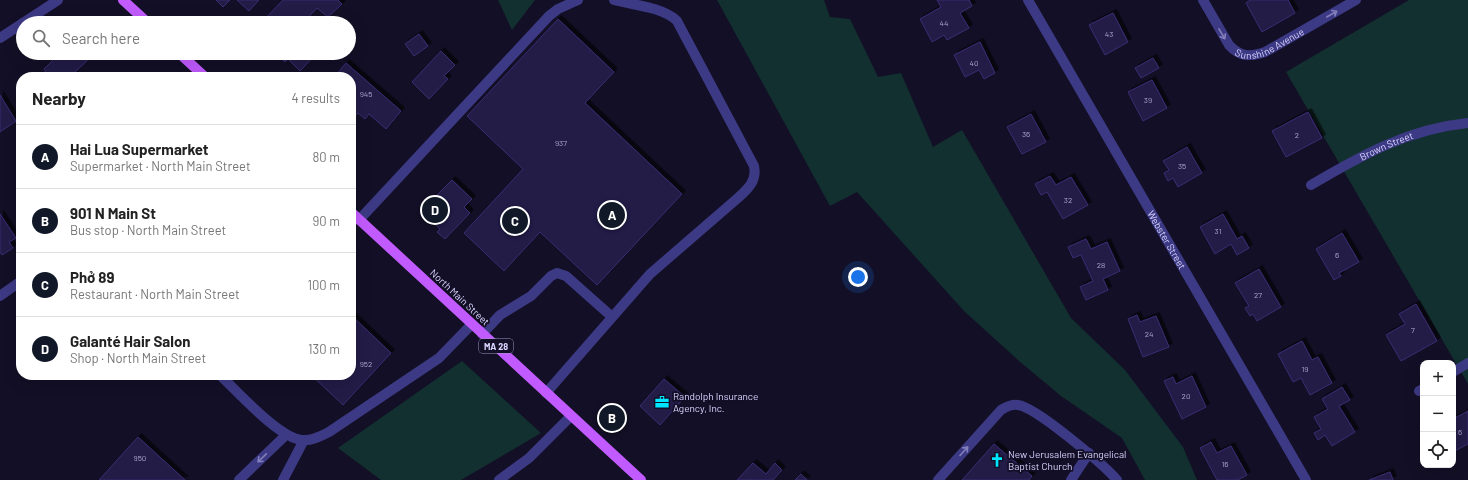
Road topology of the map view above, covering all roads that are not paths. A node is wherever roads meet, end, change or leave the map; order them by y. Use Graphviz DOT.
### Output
graph roads {
  1 [pos="58,0"];
  2 [pos="123,0"];
  3 [pos="578,0"];
  4 [pos="614,0"];
  5 [pos="1028,0"];
  6 [pos="1203,0"];
  7 [pos="1356,0"];
  8 [pos="34,16"];
  9 [pos="140,16"];
  10 [pos="16,28"];
  11 [pos="0,38"];
  12 [pos="187,60"];
  13 [pos="200,72"];
  14 [pos="1468,123"];
  15 [pos="1311,186"];
  16 [pos="356,217"];
  17 [pos="359,220"];
  18 [pos="16,285"];
  19 [pos="0,296"];
  20 [pos="611,316"];
  21 [pos="472,324"];
  22 [pos="482,334"];
  23 [pos="1468,364"];
  24 [pos="1456,370"];
  25 [pos="226,380"];
  26 [pos="546,393"];
  27 [pos="571,416"];
  28 [pos="286,435"];
  29 [pos="304,440"];
  30 [pos="1089,453"];
  31 [pos="239,480"];
  32 [pos="283,480"];
  33 [pos="499,480"];
  34 [pos="641,480"];
  35 [pos="938,480"];
  36 [pos="1071,480"];
  37 [pos="1117,480"];
  38 [pos="1306,480"];
  1 -- 8 [label="street"];
  2 -- 9 [label="main road"];
  3 -- 17 [label="street"];
  4 -- 20 [label="street"];
  5 -- 38 [label="street, Webster Street"];
  6 -- 7 [label="street, Sunshine Avenue, one-way"];
  10 -- 11 [label="street"];
  12 -- 13 [label="main road"];
  14 -- 15 [label="street, Brown Street"];
  16 -- 17 [label="main road, North Main Street / MA 28"];
  17 -- 21 [label="main road, North Main Street / MA 28"];
  18 -- 19 [label="street"];
  20 -- 22 [label="street"];
  20 -- 26 [label="street"];
  21 -- 22 [label="main road, North Main Street / MA 28"];
  21 -- 29 [label="street"];
  22 -- 26 [label="main road, North Main Street / MA 28"];
  23 -- 24 [label="street"];
  25 -- 28 [label="street"];
  26 -- 27 [label="main road, North Main Street / MA 28"];
  27 -- 33 [label="street"];
  27 -- 34 [label="main road, North Main Street / MA 28"];
  28 -- 29 [label="street"];
  28 -- 31 [label="street, one-way"];
  29 -- 32 [label="street"];
  35 -- 30 [label="street, one-way"];
  30 -- 36 [label="street"];
  30 -- 37 [label="street"];
}
